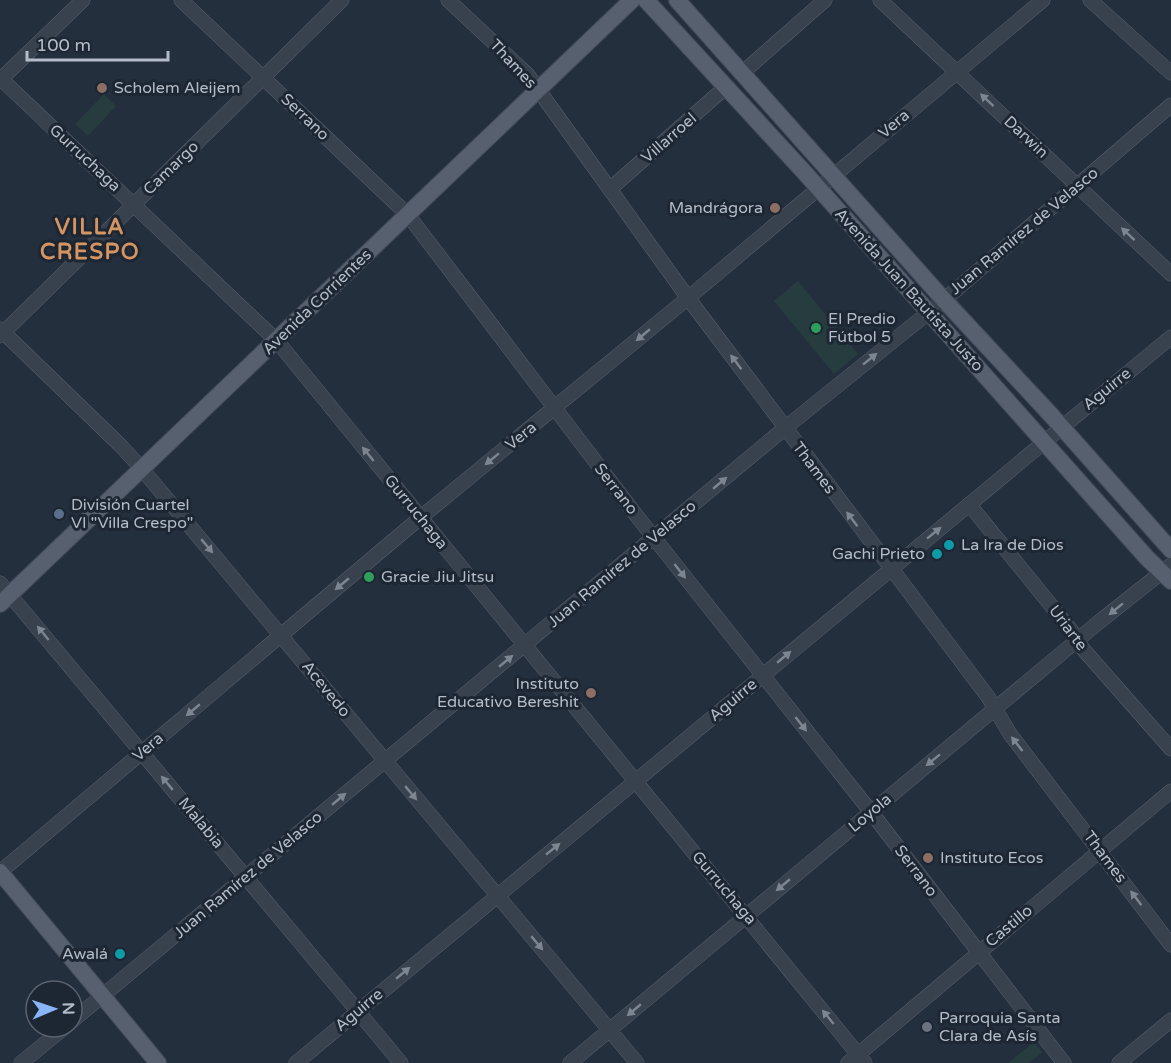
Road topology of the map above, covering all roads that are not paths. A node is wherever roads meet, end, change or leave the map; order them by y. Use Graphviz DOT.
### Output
graph roads {
  1 [pos="83,0"];
  2 [pos="181,0"];
  3 [pos="342,0"];
  4 [pos="448,0"];
  5 [pos="632,0"];
  6 [pos="646,0"];
  7 [pos="677,0"];
  8 [pos="825,0"];
  9 [pos="880,0"];
  10 [pos="1043,0"];
  11 [pos="1090,0"];
  12 [pos="957,72"];
  13 [pos="1171,73"];
  14 [pos="741,74"];
  15 [pos="263,78"];
  16 [pos="0,79"];
  17 [pos="727,86"];
  18 [pos="538,90"];
  19 [pos="1171,105"];
  20 [pos="834,174"];
  21 [pos="1078,186"];
  22 [pos="818,188"];
  23 [pos="610,189"];
  24 [pos="134,204"];
  25 [pos="408,215"];
  26 [pos="1171,274"];
  27 [pos="688,298"];
  28 [pos="944,300"];
  29 [pos="928,312"];
  30 [pos="1,332"];
  31 [pos="1171,337"];
  32 [pos="277,341"];
  33 [pos="555,408"];
  34 [pos="1061,427"];
  35 [pos="785,428"];
  36 [pos="1044,441"];
  37 [pos="142,469"];
  38 [pos="969,504"];
  39 [pos="420,518"];
  40 [pos="655,538"];
  41 [pos="1171,550"];
  42 [pos="890,569"];
  43 [pos="1168,573"];
  44 [pos="4,593"];
  45 [pos="281,635"];
  46 [pos="1078,639"];
  47 [pos="525,645"];
  48 [pos="762,675"];
  49 [pos="995,710"];
  50 [pos="1169,742"];
  51 [pos="142,753"];
  52 [pos="385,761"];
  53 [pos="636,783"];
  54 [pos="1171,791"];
  55 [pos="871,812"];
  56 [pos="1099,850"];
  57 [pos="0,872"];
  58 [pos="245,876"];
  59 [pos="496,895"];
  60 [pos="747,916"];
  61 [pos="1171,945"];
  62 [pos="978,953"];
  63 [pos="103,996"];
  64 [pos="84,1011"];
  65 [pos="358,1011"];
  66 [pos="1171,1020"];
  67 [pos="610,1030"];
  68 [pos="50,1039"];
  69 [pos="857,1060"];
  70 [pos="21,1063"];
  71 [pos="158,1063"];
  72 [pos="296,1063"];
  73 [pos="401,1063"];
  74 [pos="570,1063"];
  75 [pos="637,1063"];
  76 [pos="1064,1063"];
  77 [pos="1119,1063"];
  1 -- 16 [label="street"];
  2 -- 15 [label="street, Serrano"];
  3 -- 15 [label="street, Camargo"];
  4 -- 18 [label="street, Thames"];
  5 -- 18 [label="main road, Avenida Corrientes"];
  6 -- 17 [label="main road, Avenida Juan Bautista Justo"];
  7 -- 14 [label="main road, Avenida Juan Bautista Justo"];
  8 -- 14 [label="street"];
  9 -- 12 [label="street, Darwin"];
  10 -- 12 [label="street, Vera"];
  11 -- 13 [label="street"];
  12 -- 20 [label="street, Vera"];
  21 -- 12 [label="street, Darwin, one-way"];
  14 -- 20 [label="main road, Avenida Juan Bautista Justo"];
  15 -- 24 [label="street, Camargo"];
  15 -- 25 [label="street, Serrano"];
  16 -- 24 [label="street, Gurruchaga"];
  17 -- 22 [label="main road, Avenida Juan Bautista Justo"];
  17 -- 23 [label="street, Villarroel"];
  18 -- 23 [label="street, Thames"];
  18 -- 25 [label="main road, Avenida Corrientes"];
  19 -- 21 [label="street, Juan Ramírez de Velasco"];
  20 -- 22 [label="street, Vera"];
  20 -- 28 [label="main road, Avenida Juan Bautista Justo"];
  26 -- 21 [label="street, Darwin, one-way"];
  21 -- 28 [label="street, Juan Ramírez de Velasco"];
  22 -- 27 [label="street, Vera"];
  22 -- 29 [label="main road, Avenida Juan Bautista Justo"];
  23 -- 27 [label="street, Thames"];
  24 -- 30 [label="street, Camargo"];
  24 -- 32 [label="street, Gurruchaga"];
  25 -- 32 [label="main road, Avenida Corrientes"];
  25 -- 33 [label="street, Serrano"];
  27 -- 33 [label="street, Vera, one-way"];
  35 -- 27 [label="street, Thames, one-way"];
  28 -- 29 [label="street, Juan Ramírez de Velasco"];
  28 -- 34 [label="main road, Avenida Juan Bautista Justo"];
  35 -- 29 [label="street, Juan Ramírez de Velasco, one-way"];
  29 -- 36 [label="main road, Avenida Juan Bautista Justo"];
  30 -- 37 [label="street, Acevedo"];
  31 -- 34 [label="street, Aguirre"];
  32 -- 37 [label="main road, Avenida Corrientes"];
  39 -- 32 [label="street, Gurruchaga, one-way"];
  33 -- 39 [label="street, Vera, one-way"];
  33 -- 40 [label="street, Serrano"];
  34 -- 36 [label="street, Aguirre"];
  34 -- 41 [label="main road, Avenida Juan Bautista Justo"];
  40 -- 35 [label="street, Juan Ramírez de Velasco, one-way"];
  42 -- 35 [label="street, Thames, one-way"];
  36 -- 38 [label="street, Aguirre"];
  36 -- 43 [label="main road, Avenida Juan Bautista Justo"];
  37 -- 44 [label="main road, Avenida Corrientes"];
  37 -- 45 [label="street, Acevedo, one-way"];
  42 -- 38 [label="street, Aguirre, one-way"];
  38 -- 46 [label="street, Uriarte"];
  39 -- 45 [label="street, Vera, one-way"];
  39 -- 47 [label="street, Gurruchaga"];
  40 -- 47 [label="street, Juan Ramírez de Velasco"];
  40 -- 48 [label="street, Serrano, one-way"];
  48 -- 42 [label="street, Aguirre, one-way"];
  42 -- 49 [label="street, Thames"];
  43 -- 46 [label="street, Loyola, one-way"];
  51 -- 44 [label="street, Malabia, one-way"];
  45 -- 51 [label="street, Vera, one-way"];
  45 -- 52 [label="street, Acevedo"];
  46 -- 49 [label="street, Loyola"];
  46 -- 50 [label="street, Uriarte"];
  52 -- 47 [label="street, Juan Ramírez de Velasco, one-way"];
  47 -- 53 [label="street, Gurruchaga"];
  48 -- 53 [label="street, Aguirre"];
  48 -- 55 [label="street, Serrano, one-way"];
  49 -- 55 [label="street, Loyola, one-way"];
  56 -- 49 [label="street, Thames, one-way"];
  51 -- 57 [label="street, Vera"];
  58 -- 51 [label="street, Malabia, one-way"];
  58 -- 52 [label="street, Juan Ramírez de Velasco, one-way"];
  52 -- 59 [label="street, Acevedo, one-way"];
  59 -- 53 [label="street, Aguirre, one-way"];
  53 -- 60 [label="street, Gurruchaga"];
  54 -- 56 [label="street, Castillo"];
  55 -- 60 [label="street, Loyola, one-way"];
  55 -- 62 [label="street, Serrano"];
  61 -- 56 [label="street, Thames, one-way"];
  56 -- 62 [label="street, Castillo"];
  57 -- 63 [label="main road"];
  58 -- 63 [label="street, Juan Ramírez de Velasco"];
  58 -- 65 [label="street, Malabia"];
  65 -- 59 [label="street, Aguirre, one-way"];
  59 -- 67 [label="street, Acevedo, one-way"];
  60 -- 67 [label="street, Loyola, one-way"];
  69 -- 60 [label="street, Gurruchaga, one-way"];
  62 -- 69 [label="street, Castillo"];
  62 -- 76 [label="street, Serrano"];
  63 -- 64 [label="street, Juan Ramírez de Velasco"];
  63 -- 71 [label="main road"];
  65 -- 72 [label="street, Aguirre"];
  65 -- 73 [label="street, Malabia"];
  66 -- 77 [label="street"];
  67 -- 74 [label="street, Loyola"];
  67 -- 75 [label="street, Acevedo"];
  68 -- 70 [label="street"];
}
